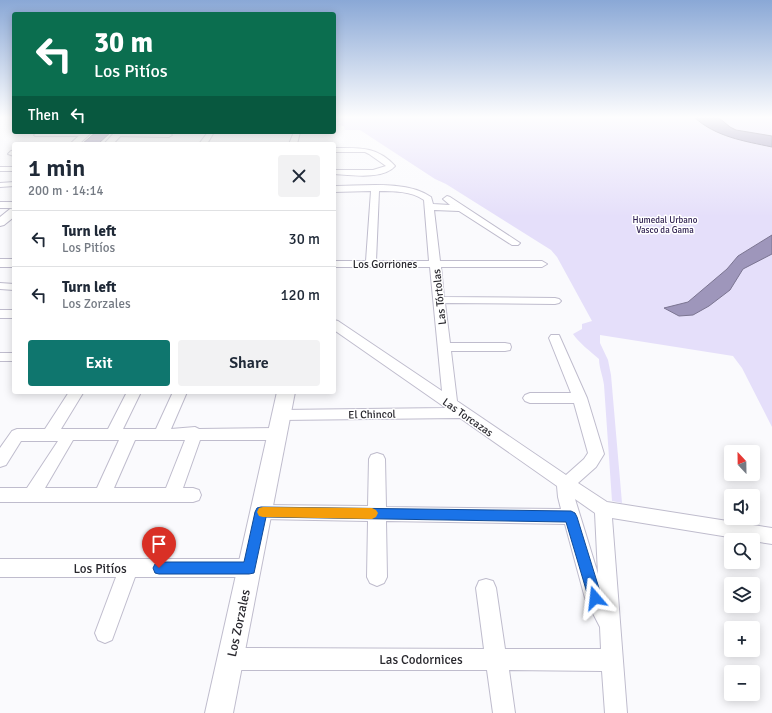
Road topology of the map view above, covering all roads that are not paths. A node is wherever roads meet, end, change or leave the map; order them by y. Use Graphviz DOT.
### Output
graph roads {
  1 [pos="363,150"];
  2 [pos="366,150"];
  3 [pos="338,153"];
  4 [pos="0,169"];
  5 [pos="12,169"];
  6 [pos="336,172"];
  7 [pos="0,184"];
  8 [pos="12,184"];
  9 [pos="336,189"];
  10 [pos="375,189"];
  11 [pos="447,199"];
  12 [pos="0,205"];
  13 [pos="12,205"];
  14 [pos="429,208"];
  15 [pos="460,208"];
  16 [pos="12,213"];
  17 [pos="0,223"];
  18 [pos="515,243"];
  19 [pos="336,264"];
  20 [pos="371,264"];
  21 [pos="435,264"];
  22 [pos="542,264"];
  23 [pos="0,286"];
  24 [pos="12,287"];
  25 [pos="439,300"];
  26 [pos="555,301"];
  27 [pos="0,314"];
  28 [pos="12,314"];
  29 [pos="336,325"];
  30 [pos="555,338"];
  31 [pos="444,347"];
  32 [pos="505,347"];
  33 [pos="0,357"];
  34 [pos="12,357"];
  35 [pos="75,394"];
  36 [pos="133,394"];
  37 [pos="179,394"];
  38 [pos="286,394"];
  39 [pos="530,398"];
  40 [pos="580,398"];
  41 [pos="450,404"];
  42 [pos="462,412"];
  43 [pos="279,424"];
  44 [pos="195,433"];
  45 [pos="114,434"];
  46 [pos="130,434"];
  47 [pos="161,434"];
  48 [pos="49,435"];
  49 [pos="69,435"];
  50 [pos="377,459"];
  51 [pos="0,461"];
  52 [pos="566,484"];
  53 [pos="0,495"];
  54 [pos="32,495"];
  55 [pos="102,495"];
  56 [pos="172,495"];
  57 [pos="193,495"];
  58 [pos="603,509"];
  59 [pos="261,512"];
  60 [pos="377,514"];
  61 [pos="571,517"];
  62 [pos="772,536"];
  63 [pos="0,568"];
  64 [pos="129,568"];
  65 [pos="249,568"];
  66 [pos="377,577"];
  67 [pos="486,588"];
  68 [pos="610,624"];
  69 [pos="105,633"];
  70 [pos="230,659"];
  71 [pos="496,660"];
  72 [pos="612,660"];
  73 [pos="219,713"];
  74 [pos="504,713"];
  75 [pos="616,713"];
  1 -- 3 [label="street"];
  2 -- 6 [label="street"];
  4 -- 5 [label="street"];
  7 -- 8 [label="street"];
  9 -- 10 [label="street"];
  10 -- 14 [label="street, Las Tórtolas"];
  10 -- 20 [label="street"];
  11 -- 15 [label="street"];
  12 -- 13 [label="street"];
  14 -- 15 [label="street"];
  14 -- 21 [label="street, Las Tórtolas"];
  15 -- 18 [label="street"];
  16 -- 17 [label="street"];
  19 -- 20 [label="street, Los Gorriones"];
  20 -- 21 [label="street, Los Gorriones"];
  21 -- 22 [label="street, Los Gorriones"];
  21 -- 25 [label="street, Las Tórtolas"];
  23 -- 24 [label="street"];
  25 -- 26 [label="street"];
  25 -- 31 [label="street, Las Tórtolas"];
  27 -- 28 [label="street"];
  29 -- 41 [label="street, Las Torcazas"];
  30 -- 40 [label="street"];
  31 -- 32 [label="street"];
  31 -- 41 [label="street, Las Tórtolas"];
  33 -- 34 [label="street"];
  35 -- 48 [label="street"];
  36 -- 45 [label="street"];
  37 -- 47 [label="street"];
  38 -- 43 [label="street, Los Zorzales"];
  39 -- 40 [label="street"];
  40 -- 52 [label="street"];
  41 -- 42 [label="street, Las Torcazas"];
  42 -- 43 [label="street, El Chincol"];
  42 -- 52 [label="street, Las Torcazas"];
  43 -- 44 [label="street, El Chincol"];
  43 -- 59 [label="street, Los Zorzales"];
  44 -- 47 [label="street, El Chincol"];
  44 -- 56 [label="street"];
  45 -- 46 [label="street, El Chincol"];
  45 -- 49 [label="street, El Chincol"];
  46 -- 47 [label="street, El Chincol"];
  46 -- 55 [label="street"];
  48 -- 49 [label="street, El Chincol"];
  48 -- 51 [label="street, El Chincol"];
  49 -- 54 [label="street"];
  50 -- 60 [label="street"];
  52 -- 58 [label="street, Las Torcazas"];
  52 -- 61 [label="street"];
  53 -- 54 [label="street"];
  54 -- 55 [label="street"];
  55 -- 56 [label="street"];
  56 -- 57 [label="street"];
  58 -- 62 [label="street"];
  58 -- 68 [label="street"];
  59 -- 60 [label="street"];
  59 -- 65 [label="street, Los Zorzales"];
  60 -- 61 [label="street"];
  60 -- 66 [label="street"];
  61 -- 68 [label="street"];
  63 -- 64 [label="street, Los Pitíos"];
  64 -- 65 [label="street, Los Pitíos"];
  64 -- 69 [label="street"];
  65 -- 70 [label="street, Los Zorzales"];
  67 -- 71 [label="street"];
  68 -- 72 [label="street"];
  70 -- 71 [label="street, Las Codornices"];
  70 -- 73 [label="street, Los Zorzales"];
  71 -- 72 [label="street, Las Codornices"];
  71 -- 74 [label="street"];
  72 -- 75 [label="street"];
}
